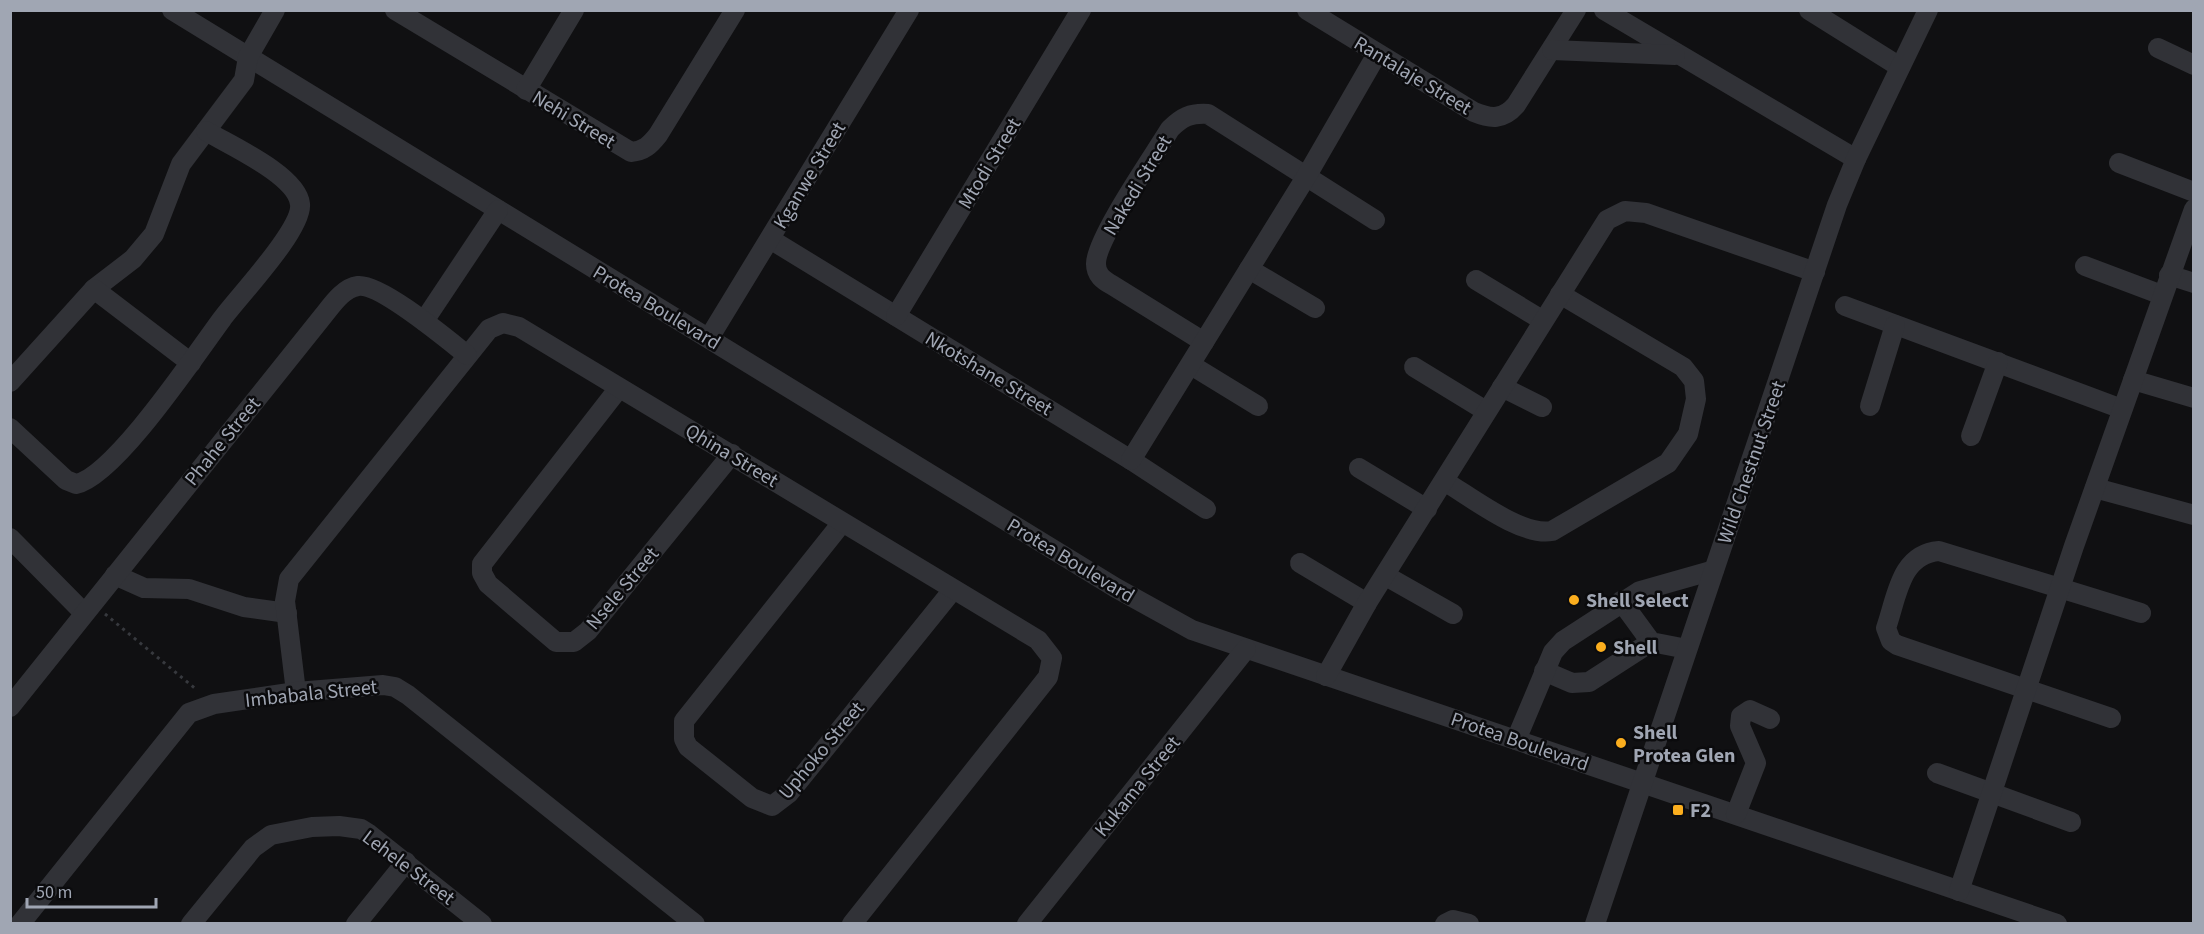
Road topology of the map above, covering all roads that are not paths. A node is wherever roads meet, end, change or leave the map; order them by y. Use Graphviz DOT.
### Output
graph roads {
  1 [pos="172,10"];
  2 [pos="275,10"];
  3 [pos="394,10"];
  4 [pos="574,10"];
  5 [pos="735,10"];
  6 [pos="909,10"];
  7 [pos="1081,10"];
  8 [pos="1306,10"];
  9 [pos="1576,10"];
  10 [pos="1604,10"];
  11 [pos="1809,10"];
  12 [pos="1928,10"];
  13 [pos="2158,48"];
  14 [pos="1552,50"];
  15 [pos="1377,54"];
  16 [pos="1677,56"];
  17 [pos="248,57"];
  18 [pos="2193,65"];
  19 [pos="1900,67"];
  20 [pos="526,90"];
  21 [pos="206,131"];
  22 [pos="1856,159"];
  23 [pos="2119,163"];
  24 [pos="1306,177"];
  25 [pos="2193,192"];
  26 [pos="2193,209"];
  27 [pos="498,210"];
  28 [pos="1375,220"];
  29 [pos="770,239"];
  30 [pos="2085,266"];
  31 [pos="1250,269"];
  32 [pos="1815,272"];
  33 [pos="2169,275"];
  34 [pos="1476,280"];
  35 [pos="2193,283"];
  36 [pos="94,289"];
  37 [pos="1560,294"];
  38 [pos="2162,295"];
  39 [pos="1845,306"];
  40 [pos="1315,308"];
  41 [pos="896,316"];
  42 [pos="1542,320"];
  43 [pos="424,321"];
  44 [pos="1895,325"];
  45 [pos="709,338"];
  46 [pos="1204,342"];
  47 [pos="467,355"];
  48 [pos="1998,362"];
  49 [pos="191,363"];
  50 [pos="1191,365"];
  51 [pos="1414,367"];
  52 [pos="2133,380"];
  53 [pos="10,382"];
  54 [pos="1502,387"];
  55 [pos="619,388"];
  56 [pos="2193,398"];
  57 [pos="1258,406"];
  58 [pos="1870,406"];
  59 [pos="1542,407"];
  60 [pos="2122,409"];
  61 [pos="1486,411"];
  62 [pos="10,428"];
  63 [pos="1971,436"];
  64 [pos="732,454"];
  65 [pos="1131,459"];
  66 [pos="1359,468"];
  67 [pos="1444,481"];
  68 [pos="2095,488"];
  69 [pos="1206,509"];
  70 [pos="1427,509"];
  71 [pos="2193,515"];
  72 [pos="842,524"];
  73 [pos="10,538"];
  74 [pos="1300,562"];
  75 [pos="1714,570"];
  76 [pos="115,575"];
  77 [pos="1386,576"];
  78 [pos="2060,589"];
  79 [pos="952,591"];
  80 [pos="1621,601"];
  81 [pos="1367,603"];
  82 [pos="88,608"];
  83 [pos="286,613"];
  84 [pos="2141,613"];
  85 [pos="1453,614"];
  86 [pos="1651,642"];
  87 [pos="1246,649"];
  88 [pos="1687,649"];
  89 [pos="1545,671"];
  90 [pos="1326,676"];
  91 [pos="296,692"];
  92 [pos="2027,692"];
  93 [pos="10,707"];
  94 [pos="2111,718"];
  95 [pos="1770,719"];
  96 [pos="1516,740"];
  97 [pos="1937,773"];
  98 [pos="1641,782"];
  99 [pos="1991,794"];
  100 [pos="1736,814"];
  101 [pos="2071,822"];
  102 [pos="405,862"];
  103 [pos="1959,891"];
  104 [pos="20,924"];
  105 [pos="191,924"];
  106 [pos="356,924"];
  107 [pos="482,924"];
  108 [pos="695,924"];
  109 [pos="852,924"];
  110 [pos="1028,924"];
  111 [pos="1445,924"];
  112 [pos="1470,924"];
  113 [pos="1595,924"];
  114 [pos="2057,924"];
  1 -- 17 [label="street, Protea Boulevard"];
  2 -- 17 [label="street"];
  3 -- 20 [label="street, Nehi Street"];
  4 -- 20 [label="street"];
  5 -- 20 [label="street, Nehi Street"];
  6 -- 29 [label="street, Kganwe Street"];
  7 -- 41 [label="street, Mtodi Street"];
  8 -- 15 [label="street, Rantalaje Street"];
  9 -- 14 [label="street, Rantalaje Street"];
  10 -- 16 [label="street"];
  11 -- 19 [label="street"];
  12 -- 19 [label="street, Wild Chestnut Street"];
  13 -- 18 [label="street"];
  14 -- 15 [label="street, Rantalaje Street"];
  14 -- 16 [label="street"];
  15 -- 24 [label="street"];
  16 -- 22 [label="street"];
  17 -- 21 [label="street"];
  17 -- 27 [label="street, Protea Boulevard"];
  19 -- 22 [label="street, Wild Chestnut Street"];
  21 -- 36 [label="street"];
  21 -- 49 [label="street"];
  22 -- 32 [label="street, Wild Chestnut Street"];
  23 -- 25 [label="street"];
  24 -- 28 [label="street, Nakedi Street"];
  24 -- 31 [label="street"];
  24 -- 46 [label="street, Nakedi Street"];
  26 -- 33 [label="street"];
  27 -- 43 [label="street"];
  27 -- 45 [label="street, Protea Boulevard"];
  29 -- 41 [label="street, Nkotshane Street"];
  29 -- 45 [label="street, Kganwe Street"];
  30 -- 38 [label="street"];
  31 -- 40 [label="street"];
  31 -- 46 [label="street"];
  32 -- 37 [label="street"];
  32 -- 75 [label="street, Wild Chestnut Street"];
  33 -- 35 [label="street"];
  33 -- 38 [label="street"];
  34 -- 42 [label="street"];
  36 -- 49 [label="street"];
  36 -- 53 [label="street"];
  37 -- 42 [label="street"];
  37 -- 67 [label="street"];
  38 -- 52 [label="street"];
  39 -- 44 [label="street"];
  41 -- 65 [label="street, Nkotshane Street"];
  42 -- 54 [label="street"];
  43 -- 47 [label="street, Phahe Street"];
  43 -- 76 [label="street, Phahe Street"];
  44 -- 48 [label="street"];
  44 -- 58 [label="street"];
  45 -- 87 [label="street, Protea Boulevard"];
  46 -- 50 [label="street"];
  47 -- 55 [label="street, Qhina Street"];
  47 -- 83 [label="street, Qhina Street"];
  48 -- 60 [label="street"];
  48 -- 63 [label="street"];
  49 -- 62 [label="street"];
  50 -- 57 [label="street"];
  50 -- 65 [label="street"];
  51 -- 61 [label="street"];
  52 -- 56 [label="street"];
  52 -- 60 [label="street"];
  54 -- 59 [label="street"];
  54 -- 61 [label="street"];
  55 -- 64 [label="street, Qhina Street"];
  55 -- 64 [label="street, Nsele Street"];
  60 -- 68 [label="street"];
  61 -- 67 [label="street"];
  64 -- 72 [label="street, Qhina Street"];
  65 -- 69 [label="street, Nkotshane Street"];
  66 -- 70 [label="street"];
  67 -- 70 [label="street"];
  68 -- 71 [label="street"];
  68 -- 78 [label="street"];
  70 -- 77 [label="street"];
  72 -- 79 [label="street, Qhina Street"];
  72 -- 79 [label="street, Uphoko Street"];
  73 -- 82 [label="street"];
  74 -- 81 [label="street"];
  75 -- 80 [label="street"];
  75 -- 88 [label="street, Wild Chestnut Street"];
  76 -- 82 [label="street, Phahe Street"];
  76 -- 83 [label="street"];
  77 -- 81 [label="street"];
  77 -- 85 [label="street"];
  78 -- 84 [label="street"];
  78 -- 92 [label="street"];
  78 -- 92 [label="street"];
  79 -- 109 [label="street, Qhina Street"];
  80 -- 86 [label="street"];
  80 -- 89 [label="street"];
  81 -- 90 [label="street"];
  82 -- 93 [label="street, Phahe Street"];
  83 -- 91 [label="street, Qhina Street"];
  86 -- 88 [label="street"];
  86 -- 89 [label="street"];
  87 -- 90 [label="street, Protea Boulevard"];
  87 -- 110 [label="street, Kukama Street"];
  88 -- 98 [label="street, Wild Chestnut Street"];
  89 -- 96 [label="street"];
  90 -- 96 [label="street, Protea Boulevard"];
  91 -- 104 [label="street, Imbabala Street"];
  91 -- 108 [label="street, Imbabala Street"];
  92 -- 94 [label="street"];
  92 -- 99 [label="street"];
  95 -- 100 [label="street"];
  96 -- 98 [label="street, Protea Boulevard"];
  97 -- 99 [label="street"];
  98 -- 100 [label="street, Protea Boulevard"];
  98 -- 113 [label="street, Wild Chestnut Street"];
  99 -- 101 [label="street"];
  99 -- 103 [label="street"];
  100 -- 103 [label="street, Protea Boulevard"];
  102 -- 105 [label="street, Lehele Street"];
  102 -- 106 [label="street"];
  102 -- 107 [label="street, Lehele Street"];
  103 -- 114 [label="street, Protea Boulevard"];
  111 -- 112 [label="street"];
}
